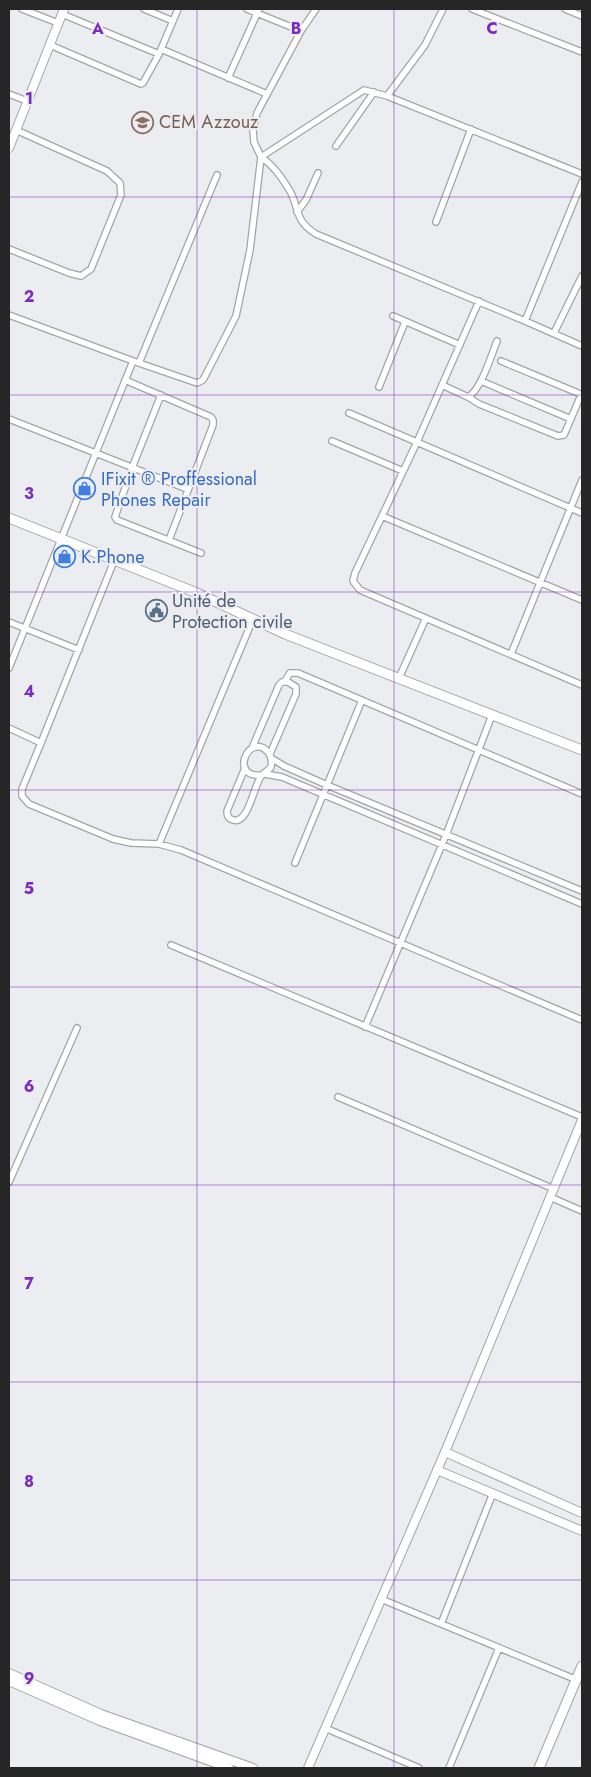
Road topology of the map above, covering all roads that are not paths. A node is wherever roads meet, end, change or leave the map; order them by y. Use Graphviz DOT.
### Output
graph roads {
  1 [pos="22,9"];
  2 [pos="144,9"];
  3 [pos="178,9"];
  4 [pos="247,9"];
  5 [pos="316,9"];
  6 [pos="443,9"];
  7 [pos="472,9"];
  8 [pos="565,9"];
  9 [pos="63,11"];
  10 [pos="258,11"];
  11 [pos="582,16"];
  12 [pos="173,21"];
  13 [pos="58,23"];
  14 [pos="301,31"];
  15 [pos="50,45"];
  16 [pos="160,52"];
  17 [pos="582,52"];
  18 [pos="228,78"];
  19 [pos="374,92"];
  20 [pos="9,94"];
  21 [pos="267,94"];
  22 [pos="387,96"];
  23 [pos="27,102"];
  24 [pos="471,129"];
  25 [pos="16,130"];
  26 [pos="9,144"];
  27 [pos="336,146"];
  28 [pos="262,157"];
  29 [pos="318,173"];
  30 [pos="582,174"];
  31 [pos="217,175"];
  32 [pos="582,182"];
  33 [pos="298,212"];
  34 [pos="436,222"];
  35 [pos="9,248"];
  36 [pos="582,276"];
  37 [pos="479,301"];
  38 [pos="9,315"];
  39 [pos="393,316"];
  40 [pos="525,321"];
  41 [pos="406,322"];
  42 [pos="554,333"];
  43 [pos="497,341"];
  44 [pos="460,345"];
  45 [pos="582,346"];
  46 [pos="501,361"];
  47 [pos="136,362"];
  48 [pos="125,380"];
  49 [pos="481,381"];
  50 [pos="442,385"];
  51 [pos="379,388"];
  52 [pos="161,395"];
  53 [pos="468,397"];
  54 [pos="349,413"];
  55 [pos="9,419"];
  56 [pos="571,419"];
  57 [pos="332,441"];
  58 [pos="417,442"];
  59 [pos="95,453"];
  60 [pos="132,468"];
  61 [pos="403,471"];
  62 [pos="582,480"];
  63 [pos="187,489"];
  64 [pos="571,508"];
  65 [pos="582,512"];
  66 [pos="382,516"];
  67 [pos="9,518"];
  68 [pos="62,540"];
  69 [pos="169,540"];
  70 [pos="201,553"];
  71 [pos="114,561"];
  72 [pos="539,583"];
  73 [pos="582,600"];
  74 [pos="426,618"];
  75 [pos="253,619"];
  76 [pos="9,622"];
  77 [pos="25,628"];
  78 [pos="79,650"];
  79 [pos="511,654"];
  80 [pos="9,668"];
  81 [pos="399,678"];
  82 [pos="285,681"];
  83 [pos="582,685"];
  84 [pos="362,700"];
  85 [pos="492,715"];
  86 [pos="9,728"];
  87 [pos="40,743"];
  88 [pos="252,748"];
  89 [pos="479,750"];
  90 [pos="582,750"];
  91 [pos="271,756"];
  92 [pos="245,768"];
  93 [pos="263,774"];
  94 [pos="327,785"];
  95 [pos="582,794"];
  96 [pos="323,795"];
  97 [pos="446,835"];
  98 [pos="159,844"];
  99 [pos="442,845"];
  100 [pos="295,863"];
  101 [pos="575,888"];
  102 [pos="582,891"];
  103 [pos="570,899"];
  104 [pos="582,904"];
  105 [pos="400,943"];
  106 [pos="171,945"];
  107 [pos="582,1020"];
  108 [pos="366,1027"];
  109 [pos="77,1028"];
  110 [pos="338,1097"];
  111 [pos="582,1119"];
  112 [pos="9,1182"];
  113 [pos="554,1189"];
  114 [pos="550,1197"];
  115 [pos="582,1211"];
  116 [pos="445,1452"];
  117 [pos="437,1470"];
  118 [pos="493,1494"];
  119 [pos="582,1513"];
  120 [pos="582,1531"];
  121 [pos="381,1599"];
  122 [pos="441,1624"];
  123 [pos="499,1648"];
  124 [pos="582,1666"];
  125 [pos="9,1673"];
  126 [pos="576,1680"];
  127 [pos="9,1681"];
  128 [pos="325,1728"];
  129 [pos="229,1768"];
  130 [pos="253,1768"];
  131 [pos="308,1768"];
  132 [pos="419,1768"];
  133 [pos="449,1768"];
  134 [pos="539,1768"];
  1 -- 13 [label="street"];
  2 -- 12 [label="street"];
  3 -- 12 [label="street"];
  4 -- 10 [label="street"];
  5 -- 14 [label="street"];
  6 -- 22 [label="street"];
  7 -- 17 [label="street"];
  8 -- 11 [label="street"];
  9 -- 13 [label="street"];
  9 -- 16 [label="street"];
  10 -- 14 [label="street"];
  10 -- 18 [label="street"];
  12 -- 16 [label="street"];
  13 -- 15 [label="street"];
  14 -- 21 [label="street"];
  15 -- 16 [label="street"];
  15 -- 23 [label="street"];
  16 -- 18 [label="street"];
  18 -- 21 [label="street"];
  19 -- 22 [label="street"];
  19 -- 27 [label="street"];
  19 -- 28 [label="street"];
  20 -- 23 [label="street"];
  21 -- 28 [label="street"];
  22 -- 24 [label="street"];
  23 -- 25 [label="street"];
  24 -- 30 [label="street"];
  24 -- 34 [label="street"];
  25 -- 26 [label="street"];
  25 -- 35 [label="street"];
  28 -- 33 [label="street"];
  28 -- 47 [label="street"];
  29 -- 33 [label="street"];
  31 -- 47 [label="street"];
  32 -- 40 [label="street"];
  33 -- 37 [label="street"];
  36 -- 42 [label="street"];
  37 -- 40 [label="street"];
  37 -- 44 [label="street"];
  38 -- 47 [label="street"];
  39 -- 41 [label="street"];
  40 -- 42 [label="street"];
  41 -- 44 [label="street"];
  41 -- 51 [label="street"];
  42 -- 45 [label="street"];
  43 -- 49 [label="street"];
  44 -- 50 [label="street"];
  46 -- 56 [label="street"];
  47 -- 48 [label="street"];
  48 -- 52 [label="street"];
  48 -- 59 [label="street"];
  49 -- 53 [label="street"];
  49 -- 56 [label="street"];
  50 -- 53 [label="street"];
  50 -- 58 [label="street"];
  52 -- 60 [label="street"];
  52 -- 63 [label="street"];
  53 -- 56 [label="street"];
  54 -- 58 [label="street"];
  55 -- 59 [label="street"];
  57 -- 61 [label="street"];
  58 -- 61 [label="street"];
  58 -- 64 [label="street"];
  59 -- 60 [label="street"];
  59 -- 68 [label="street"];
  60 -- 63 [label="street"];
  60 -- 69 [label="street"];
  61 -- 66 [label="street"];
  62 -- 64 [label="street"];
  63 -- 69 [label="street"];
  64 -- 65 [label="street"];
  64 -- 72 [label="street"];
  66 -- 72 [label="street"];
  66 -- 74 [label="street"];
  67 -- 68 [label="main road"];
  68 -- 71 [label="main road"];
  68 -- 77 [label="street"];
  69 -- 70 [label="street"];
  71 -- 75 [label="main road"];
  71 -- 78 [label="street"];
  72 -- 73 [label="street"];
  72 -- 79 [label="street"];
  74 -- 79 [label="street"];
  74 -- 81 [label="street"];
  75 -- 81 [label="main road"];
  75 -- 98 [label="street"];
  76 -- 77 [label="street"];
  77 -- 78 [label="street"];
  77 -- 80 [label="street"];
  78 -- 87 [label="street"];
  79 -- 83 [label="street"];
  81 -- 85 [label="main road"];
  82 -- 84 [label="street"];
  82 -- 88 [label="street"];
  82 -- 91 [label="street"];
  84 -- 89 [label="street"];
  84 -- 94 [label="street"];
  85 -- 89 [label="street"];
  85 -- 90 [label="main road"];
  86 -- 87 [label="street"];
  87 -- 98 [label="street"];
  88 -- 91 [label="street"];
  88 -- 92 [label="street"];
  89 -- 95 [label="street"];
  89 -- 97 [label="street"];
  91 -- 93 [label="street"];
  91 -- 94 [label="street"];
  92 -- 93 [label="street"];
  92 -- 93 [label="street"];
  93 -- 96 [label="street"];
  94 -- 96 [label="street"];
  94 -- 97 [label="street"];
  96 -- 99 [label="street"];
  96 -- 100 [label="street"];
  97 -- 99 [label="street"];
  97 -- 101 [label="street"];
  98 -- 105 [label="street"];
  99 -- 103 [label="street"];
  99 -- 105 [label="street"];
  101 -- 102 [label="street"];
  101 -- 103 [label="street"];
  103 -- 104 [label="street"];
  105 -- 107 [label="street"];
  105 -- 108 [label="street"];
  106 -- 108 [label="street"];
  108 -- 111 [label="street"];
  109 -- 112 [label="street"];
  110 -- 113 [label="street"];
  111 -- 113 [label="street"];
  113 -- 114 [label="street"];
  114 -- 115 [label="street"];
  114 -- 116 [label="street"];
  116 -- 117 [label="street"];
  116 -- 119 [label="street"];
  117 -- 118 [label="street"];
  117 -- 121 [label="street"];
  118 -- 120 [label="street"];
  118 -- 122 [label="street"];
  121 -- 122 [label="street"];
  121 -- 128 [label="street"];
  122 -- 123 [label="street"];
  123 -- 126 [label="street"];
  123 -- 133 [label="street"];
  124 -- 126 [label="main road"];
  125 -- 130 [label="street"];
  126 -- 134 [label="main road"];
  127 -- 129 [label="street"];
  128 -- 131 [label="street"];
  128 -- 132 [label="street"];
}
